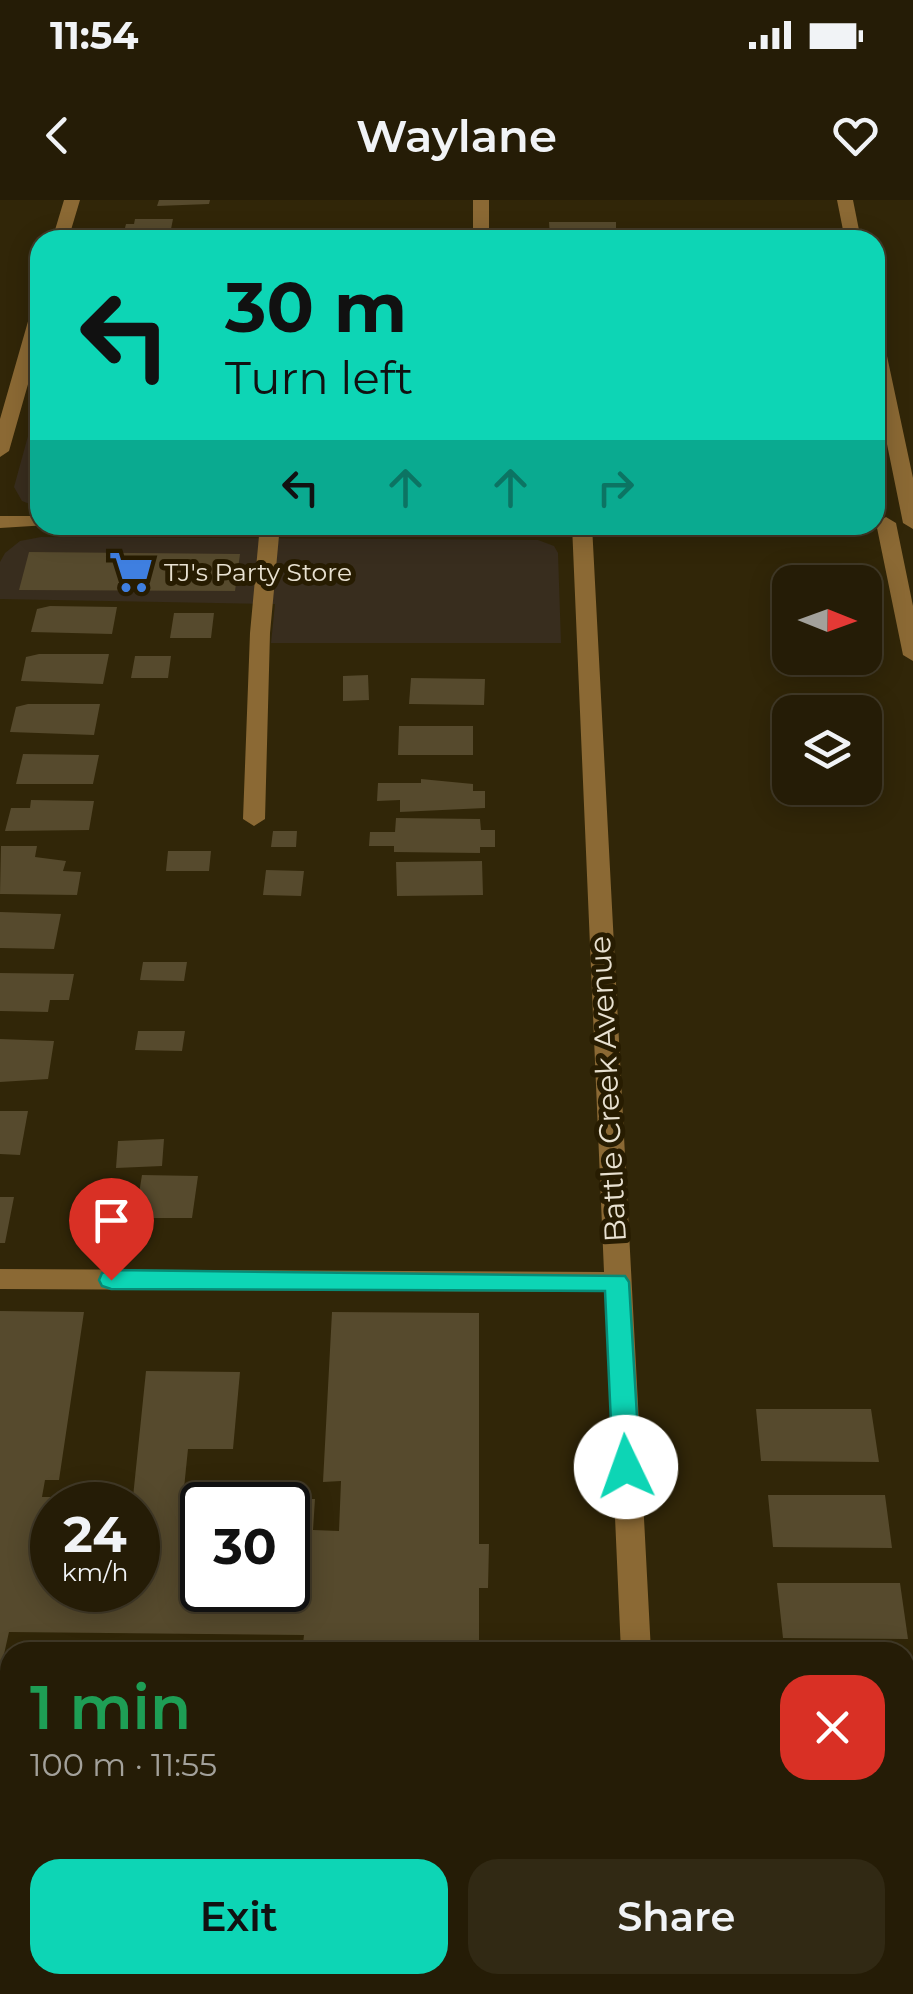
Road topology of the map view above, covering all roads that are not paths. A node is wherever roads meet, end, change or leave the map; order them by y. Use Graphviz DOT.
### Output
graph roads {
  1 [pos="72,200"];
  2 [pos="481,200"];
  3 [pos="845,200"];
  4 [pos="63,230"];
  5 [pos="480,230"];
  6 [pos="852,230"];
  7 [pos="30,346"];
  8 [pos="885,390"];
  9 [pos="0,450"];
  10 [pos="0,522"];
  11 [pos="30,522"];
  12 [pos="885,523"];
  13 [pos="913,523"];
  14 [pos="269,535"];
  15 [pos="582,535"];
  16 [pos="883,535"];
  17 [pos="913,656"];
  18 [pos="254,819"];
  19 [pos="0,1279"];
  20 [pos="616,1282"];
  21 [pos="635,1642"];
  1 -- 4 [label="street"];
  2 -- 5 [label="street"];
  3 -- 6 [label="street"];
  7 -- 9 [label="street"];
  8 -- 13 [label="street"];
  10 -- 11 [label="street"];
  12 -- 13 [label="street"];
  14 -- 18 [label="street"];
  15 -- 20 [label="street, Battle Creek Avenue"];
  16 -- 17 [label="street"];
  19 -- 20 [label="street"];
  20 -- 21 [label="street, Battle Creek Avenue"];
}
